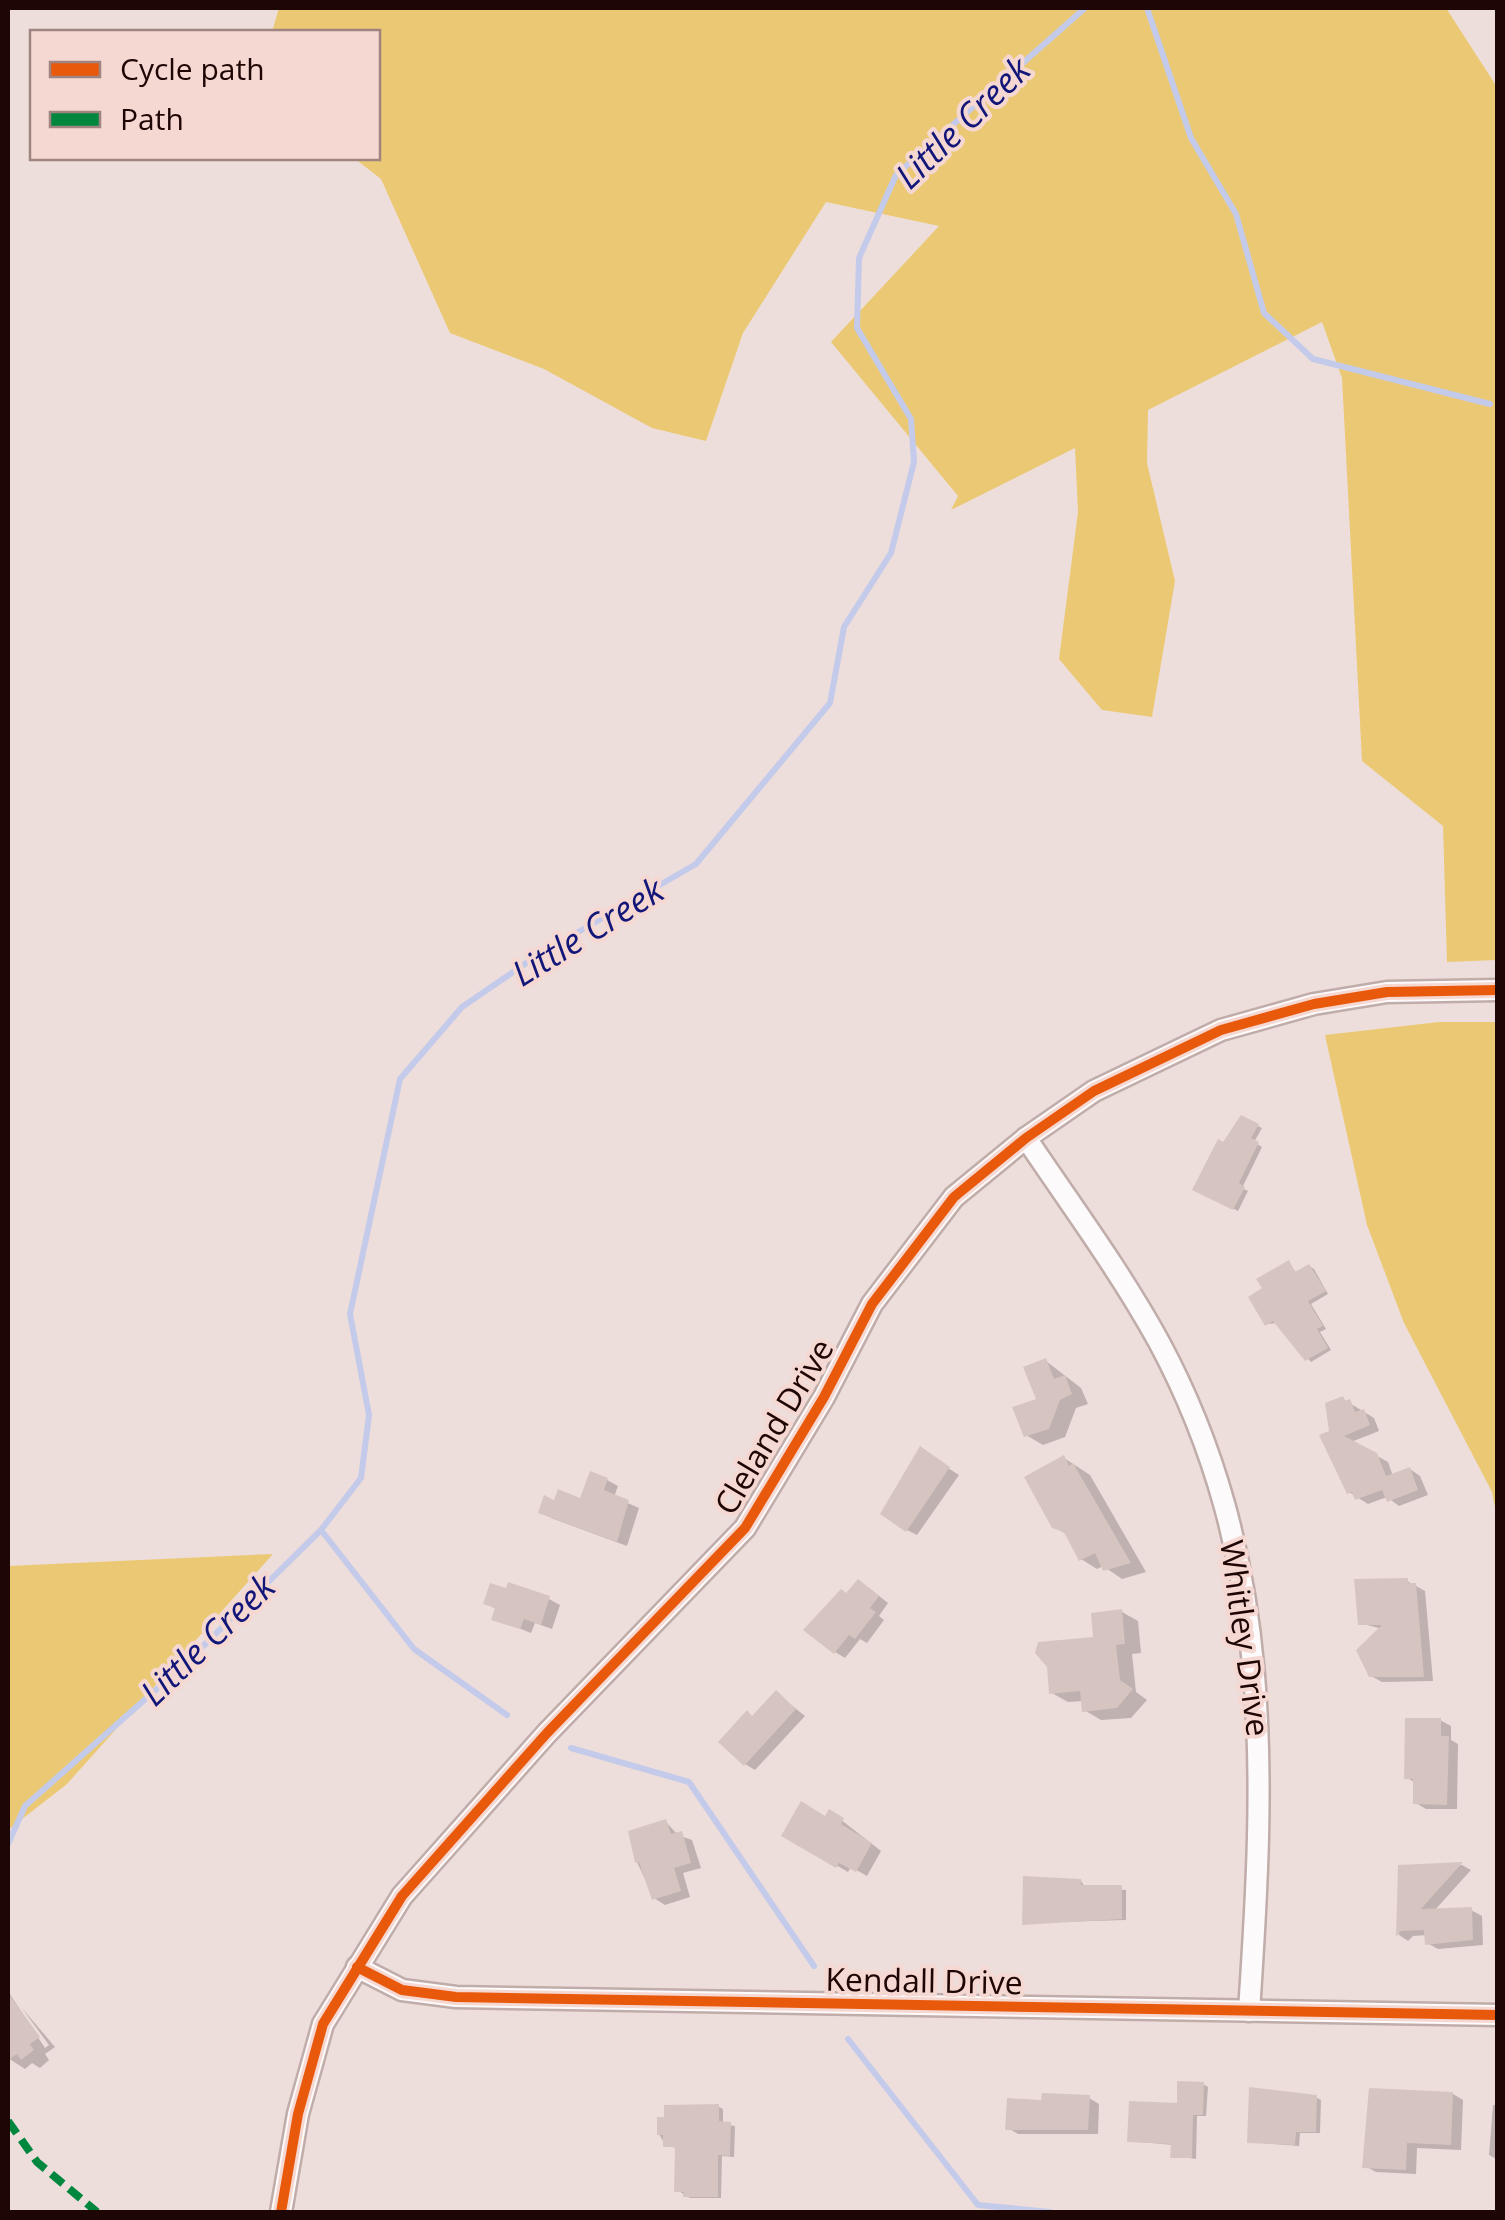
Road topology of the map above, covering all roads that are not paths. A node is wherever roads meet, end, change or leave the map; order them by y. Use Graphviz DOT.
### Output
graph roads {
  1 [pos="1498,990"];
  2 [pos="1026,1138"];
  3 [pos="357,1967"];
  4 [pos="1249,2011"];
  5 [pos="1498,2015"];
  6 [pos="281,2212"];
  1 -- 2 [label="street, Cleland Drive"];
  2 -- 3 [label="street, Cleland Drive"];
  2 -- 4 [label="street, Whitley Drive"];
  3 -- 4 [label="street, Kendall Drive"];
  3 -- 6 [label="street, Cleland Drive"];
  4 -- 5 [label="street, Kendall Drive"];
}
